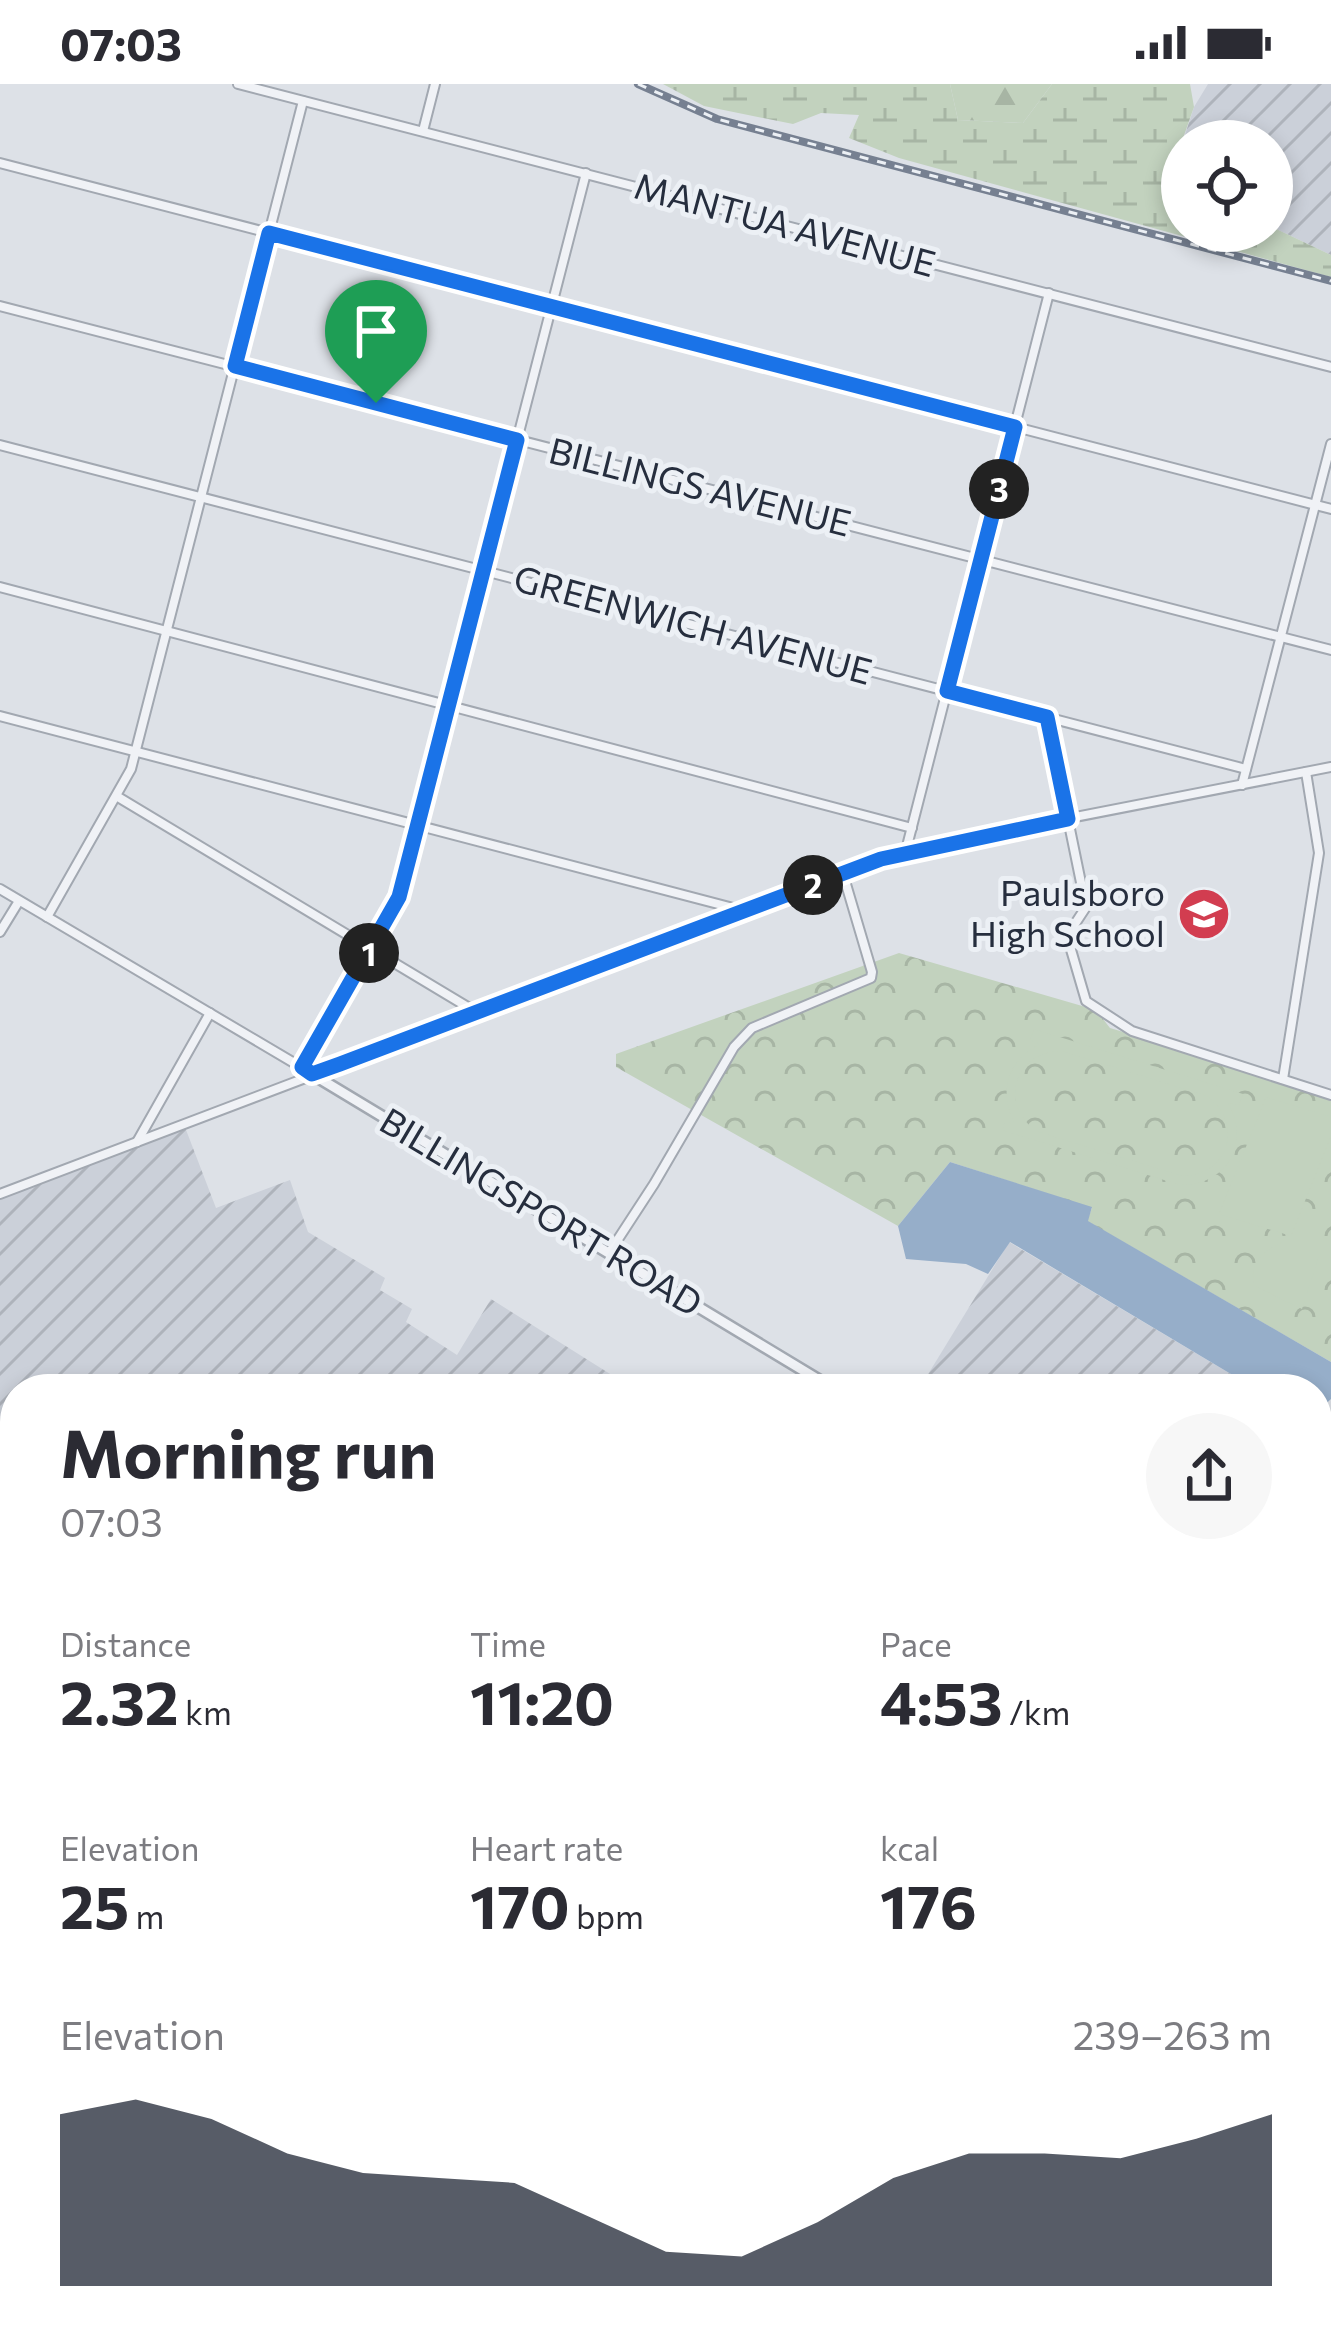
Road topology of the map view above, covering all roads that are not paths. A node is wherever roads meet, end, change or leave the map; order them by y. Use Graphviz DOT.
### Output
graph roads {
  1 [pos="238,84"];
  2 [pos="435,84"];
  3 [pos="303,101"];
  4 [pos="423,131"];
  5 [pos="0,163"];
  6 [pos="586,173"];
  7 [pos="269,233"];
  8 [pos="1049,293"];
  9 [pos="0,306"];
  10 [pos="551,307"];
  11 [pos="235,366"];
  12 [pos="1331,367"];
  13 [pos="1015,427"];
  14 [pos="517,440"];
  15 [pos="1331,444"];
  16 [pos="0,445"];
  17 [pos="201,497"];
  18 [pos="1315,505"];
  19 [pos="1331,508"];
  20 [pos="981,559"];
  21 [pos="483,570"];
  22 [pos="0,586"];
  23 [pos="167,630"];
  24 [pos="1281,637"];
  25 [pos="1331,650"];
  26 [pos="947,691"];
  27 [pos="447,704"];
  28 [pos="0,716"];
  29 [pos="1047,717"];
  30 [pos="136,751"];
  31 [pos="1331,767"];
  32 [pos="1246,769"];
  33 [pos="1306,772"];
  34 [pos="1242,785"];
  35 [pos="118,797"];
  36 [pos="1068,819"];
  37 [pos="417,823"];
  38 [pos="911,828"];
  39 [pos="906,850"];
  40 [pos="843,874"];
  41 [pos="0,890"];
  42 [pos="19,901"];
  43 [pos="743,911"];
  44 [pos="46,917"];
  45 [pos="0,932"];
  46 [pos="372,948"];
  47 [pos="476,1012"];
  48 [pos="210,1013"];
  49 [pos="307,1071"];
  50 [pos="1283,1079"];
  51 [pos="1331,1095"];
  52 [pos="137,1142"];
  53 [pos="0,1194"];
  54 [pos="609,1253"];
  55 [pos="808,1374"];
  1 -- 3 [label="street, MANTUA AVENUE"];
  2 -- 4 [label="street"];
  3 -- 4 [label="street, MANTUA AVENUE"];
  3 -- 7 [label="street"];
  4 -- 6 [label="street, MANTUA AVENUE"];
  5 -- 7 [label="street"];
  6 -- 8 [label="street, MANTUA AVENUE"];
  6 -- 10 [label="street"];
  7 -- 10 [label="street"];
  7 -- 11 [label="street"];
  8 -- 12 [label="street, MANTUA AVENUE"];
  8 -- 13 [label="street"];
  9 -- 11 [label="street, BILLINGS AVENUE"];
  10 -- 13 [label="street"];
  10 -- 14 [label="street"];
  11 -- 14 [label="street, BILLINGS AVENUE"];
  11 -- 17 [label="street"];
  13 -- 18 [label="street"];
  13 -- 20 [label="street"];
  14 -- 20 [label="street, BILLINGS AVENUE"];
  14 -- 21 [label="street"];
  15 -- 18 [label="street"];
  16 -- 17 [label="street, GREENWICH AVENUE"];
  17 -- 21 [label="street, GREENWICH AVENUE"];
  17 -- 23 [label="street"];
  18 -- 19 [label="street"];
  18 -- 24 [label="street"];
  20 -- 24 [label="street, BILLINGS AVENUE"];
  20 -- 26 [label="street"];
  21 -- 26 [label="street, GREENWICH AVENUE"];
  21 -- 27 [label="street"];
  22 -- 23 [label="street"];
  23 -- 27 [label="street"];
  23 -- 30 [label="street"];
  24 -- 25 [label="street, BILLINGS AVENUE"];
  24 -- 32 [label="street"];
  26 -- 29 [label="street, GREENWICH AVENUE"];
  26 -- 38 [label="street"];
  27 -- 37 [label="street"];
  27 -- 38 [label="street"];
  28 -- 30 [label="street"];
  29 -- 32 [label="street, GREENWICH AVENUE"];
  29 -- 36 [label="street"];
  30 -- 35 [label="street"];
  30 -- 37 [label="street"];
  31 -- 33 [label="street"];
  32 -- 34 [label="street"];
  33 -- 34 [label="street"];
  33 -- 50 [label="street"];
  34 -- 36 [label="street"];
  35 -- 44 [label="street"];
  35 -- 46 [label="street"];
  36 -- 39 [label="street"];
  36 -- 50 [label="street"];
  37 -- 43 [label="street"];
  37 -- 46 [label="street"];
  38 -- 39 [label="street"];
  39 -- 40 [label="street"];
  40 -- 43 [label="street"];
  40 -- 54 [label="street"];
  41 -- 42 [label="street, BILLINGSPORT ROAD"];
  42 -- 44 [label="street, BILLINGSPORT ROAD"];
  42 -- 45 [label="street"];
  43 -- 47 [label="street"];
  44 -- 48 [label="street, BILLINGSPORT ROAD"];
  46 -- 47 [label="street"];
  46 -- 49 [label="street"];
  47 -- 49 [label="street"];
  48 -- 49 [label="street, BILLINGSPORT ROAD"];
  48 -- 52 [label="street"];
  49 -- 52 [label="street"];
  49 -- 54 [label="street, BILLINGSPORT ROAD"];
  50 -- 51 [label="street"];
  52 -- 53 [label="street"];
  54 -- 55 [label="street, BILLINGSPORT ROAD"];
}
